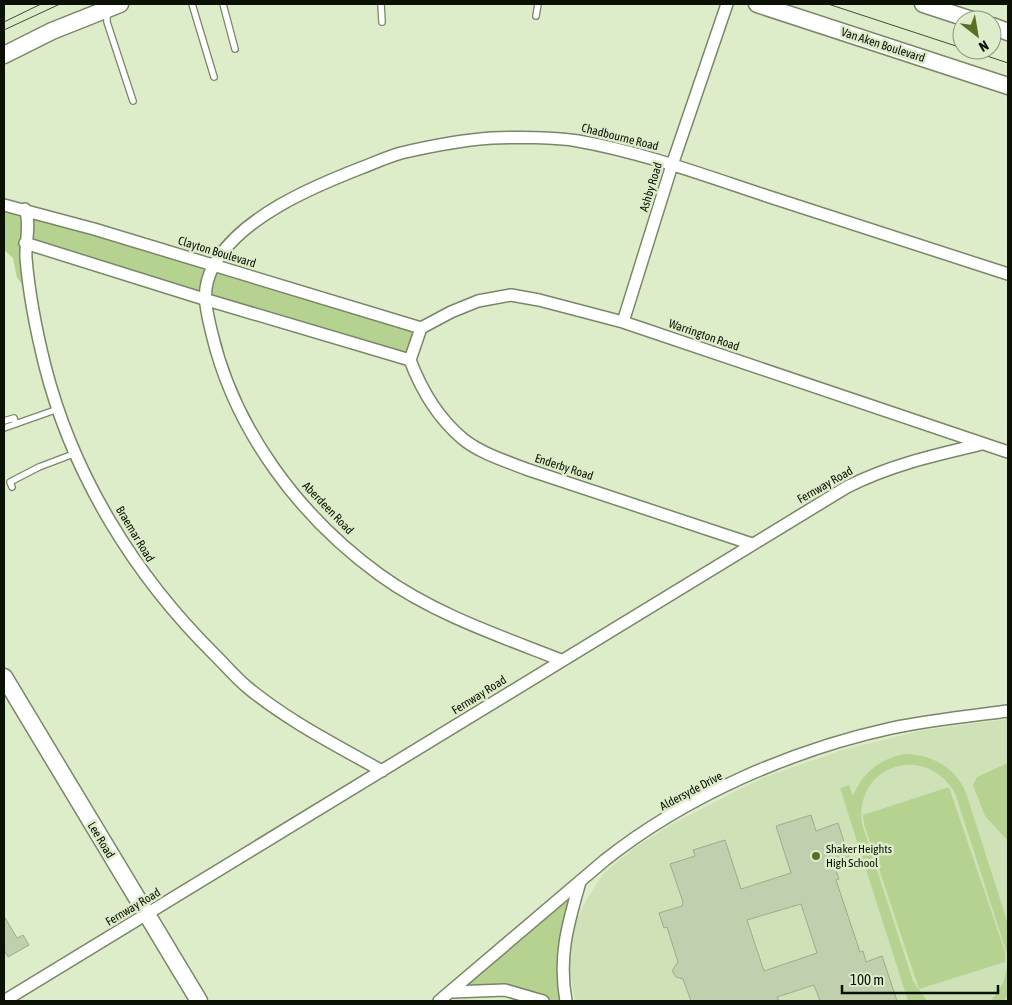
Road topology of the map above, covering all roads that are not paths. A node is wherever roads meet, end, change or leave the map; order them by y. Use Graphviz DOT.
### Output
graph roads {
  1 [pos="192,4"];
  2 [pos="222,4"];
  3 [pos="381,4"];
  4 [pos="538,4"];
  5 [pos="727,4"];
  6 [pos="757,4"];
  7 [pos="923,4"];
  8 [pos="114,6"];
  9 [pos="952,13"];
  10 [pos="536,16"];
  11 [pos="382,22"];
  12 [pos="235,49"];
  13 [pos="4,55"];
  14 [pos="214,77"];
  15 [pos="1008,86"];
  16 [pos="133,101"];
  17 [pos="672,165"];
  18 [pos="4,206"];
  19 [pos="25,210"];
  20 [pos="25,243"];
  21 [pos="214,266"];
  22 [pos="1008,274"];
  23 [pos="204,300"];
  24 [pos="623,322"];
  25 [pos="421,328"];
  26 [pos="410,360"];
  27 [pos="58,409"];
  28 [pos="4,421"];
  29 [pos="16,424"];
  30 [pos="4,428"];
  31 [pos="982,444"];
  32 [pos="1008,452"];
  33 [pos="76,453"];
  34 [pos="12,487"];
  35 [pos="752,544"];
  36 [pos="561,660"];
  37 [pos="4,677"];
  38 [pos="1008,712"];
  39 [pos="382,771"];
  40 [pos="580,882"];
  41 [pos="147,915"];
  42 [pos="452,992"];
  43 [pos="4,1001"];
  44 [pos="199,1001"];
  45 [pos="439,1001"];
  46 [pos="543,1001"];
  47 [pos="566,1001"];
  1 -- 14 [label="lane"];
  2 -- 12 [label="lane"];
  3 -- 11 [label="lane"];
  4 -- 10 [label="lane"];
  5 -- 17 [label="street, Ashby Road"];
  6 -- 15 [label="main road, Van Aken Boulevard"];
  7 -- 9 [label="main road"];
  8 -- 13 [label="main road"];
  8 -- 16 [label="lane"];
  17 -- 21 [label="street, Chadbourne Road"];
  17 -- 22 [label="street, Chadbourne Road"];
  17 -- 24 [label="street, Ashby Road"];
  18 -- 19 [label="street, Clayton Boulevard"];
  19 -- 20 [label="street, Braemar Road"];
  19 -- 21 [label="street, Clayton Boulevard"];
  20 -- 23 [label="street"];
  20 -- 27 [label="street, Braemar Road"];
  21 -- 23 [label="street, Aberdeen Road"];
  21 -- 25 [label="street, Clayton Boulevard"];
  23 -- 26 [label="street"];
  23 -- 36 [label="street, Aberdeen Road"];
  24 -- 25 [label="street, Warrington Road"];
  24 -- 31 [label="street, Warrington Road"];
  25 -- 26 [label="street"];
  26 -- 35 [label="street, Enderby Road"];
  27 -- 29 [label="lane"];
  27 -- 33 [label="street, Braemar Road"];
  28 -- 29 [label="lane"];
  29 -- 30 [label="lane"];
  31 -- 32 [label="street, Warrington Road"];
  31 -- 35 [label="street, Fernway Road"];
  33 -- 34 [label="lane"];
  33 -- 39 [label="street, Braemar Road"];
  35 -- 36 [label="street, Fernway Road"];
  36 -- 39 [label="street, Fernway Road"];
  37 -- 41 [label="main road, Lee Road"];
  38 -- 40 [label="street, Aldersyde Drive"];
  39 -- 41 [label="street, Fernway Road"];
  40 -- 42 [label="street, Aldersyde Drive"];
  40 -- 47 [label="street"];
  41 -- 43 [label="street, Fernway Road"];
  41 -- 44 [label="main road, Lee Road"];
  42 -- 45 [label="street, Aldersyde Drive"];
  42 -- 46 [label="street"];
}
